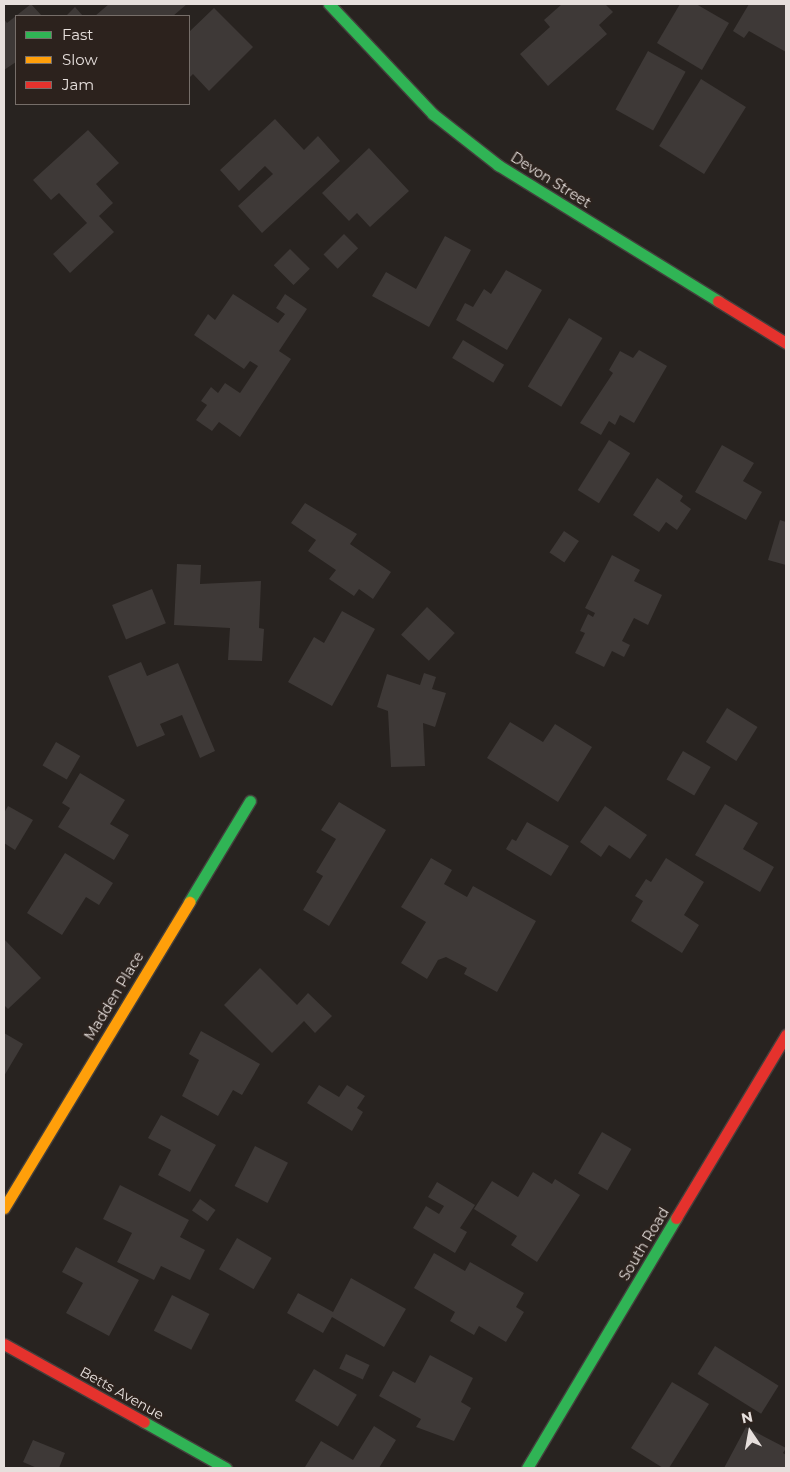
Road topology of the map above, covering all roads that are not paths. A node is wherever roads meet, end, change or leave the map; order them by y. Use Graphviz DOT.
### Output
graph roads {
  1 [pos="329,4"];
  2 [pos="786,343"];
  3 [pos="250,801"];
  4 [pos="786,1035"];
  5 [pos="4,1208"];
  6 [pos="4,1344"];
  7 [pos="226,1468"];
  8 [pos="528,1468"];
  1 -- 2 [label="street, Devon Street"];
  3 -- 5 [label="street, Madden Place"];
  4 -- 8 [label="street, South Road"];
  6 -- 7 [label="street, Betts Avenue"];
}
